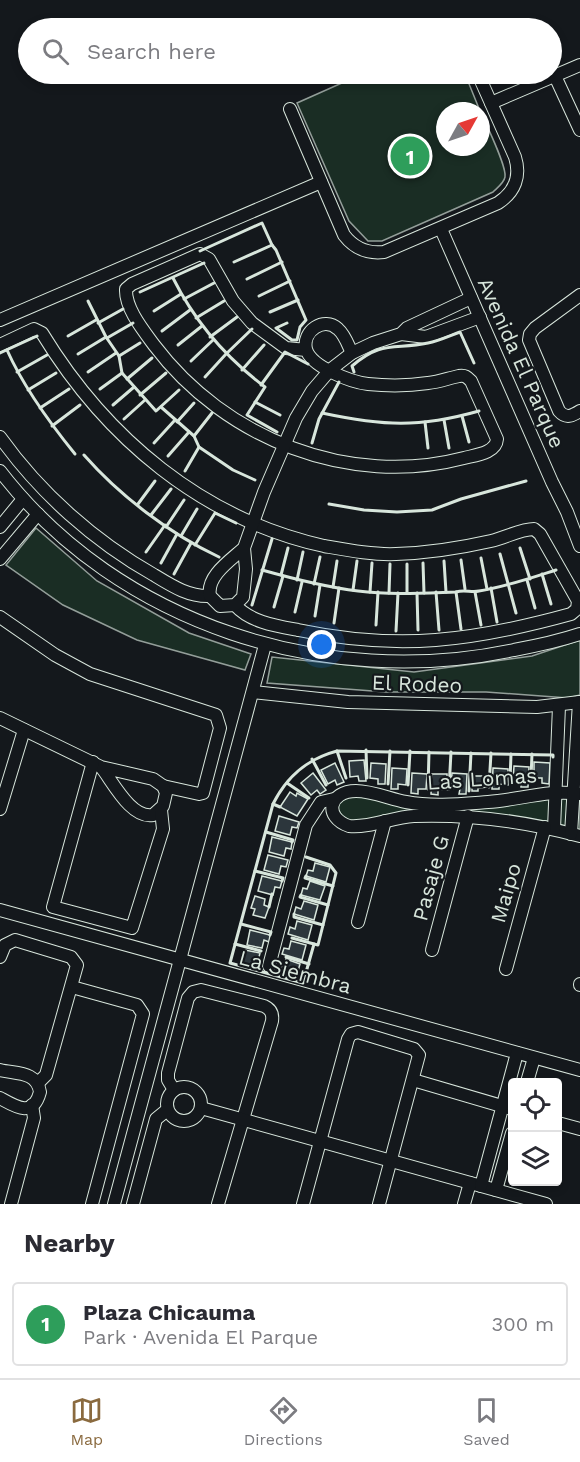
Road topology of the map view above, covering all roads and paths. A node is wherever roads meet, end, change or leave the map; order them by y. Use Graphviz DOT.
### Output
graph roads {
  1 [pos="578,70"];
  2 [pos="562,74"];
  3 [pos="481,84"];
  4 [pos="536,84"];
  5 [pos="559,84"];
  6 [pos="490,102"];
  7 [pos="490,103"];
  8 [pos="290,109"];
  9 [pos="580,130"];
  10 [pos="321,182"];
  11 [pos="441,229"];
  12 [pos="580,295"];
  13 [pos="471,298"];
  14 [pos="480,317"];
  15 [pos="0,320"];
  16 [pos="400,334"];
  17 [pos="0,345"];
  18 [pos="306,350"];
  19 [pos="352,353"];
  20 [pos="330,370"];
  21 [pos="580,411"];
  22 [pos="0,437"];
  23 [pos="284,445"];
  24 [pos="0,471"];
  25 [pos="23,499"];
  26 [pos="567,512"];
  27 [pos="38,514"];
  28 [pos="253,524"];
  29 [pos="0,526"];
  30 [pos="580,529"];
  31 [pos="580,546"];
  32 [pos="244,548"];
  33 [pos="0,559"];
  34 [pos="210,596"];
  35 [pos="236,605"];
  36 [pos="0,617"];
  37 [pos="580,634"];
  38 [pos="265,645"];
  39 [pos="253,692"];
  40 [pos="580,702"];
  41 [pos="559,706"];
  42 [pos="0,718"];
  43 [pos="24,730"];
  44 [pos="97,764"];
  45 [pos="163,786"];
  46 [pos="555,793"];
  47 [pos="577,793"];
  48 [pos="334,800"];
  49 [pos="0,809"];
  50 [pos="161,810"];
  51 [pos="437,810"];
  52 [pos="468,816"];
  53 [pos="385,821"];
  54 [pos="549,828"];
  55 [pos="576,835"];
  56 [pos="0,910"];
  57 [pos="358,922"];
  58 [pos="432,950"];
  59 [pos="0,957"];
  60 [pos="181,960"];
  61 [pos="269,966"];
  62 [pos="506,969"];
  63 [pos="72,987"];
  64 [pos="517,1053"];
  65 [pos="534,1058"];
  66 [pos="0,1070"];
  67 [pos="580,1070"];
  68 [pos="513,1078"];
  69 [pos="528,1078"];
  70 [pos="412,1080"];
  71 [pos="38,1083"];
  72 [pos="174,1090"];
  73 [pos="0,1098"];
  74 [pos="33,1105"];
  75 [pos="201,1107"];
  76 [pos="508,1108"];
  77 [pos="167,1110"];
  78 [pos="243,1119"];
  79 [pos="562,1124"];
  80 [pos="580,1129"];
  81 [pos="320,1141"];
  82 [pos="391,1161"];
  83 [pos="508,1161"];
  84 [pos="476,1184"];
  85 [pos="502,1196"];
  86 [pos="11,1204"];
  87 [pos="92,1204"];
  88 [pos="114,1204"];
  89 [pos="133,1204"];
  90 [pos="218,1204"];
  91 [pos="303,1204"];
  92 [pos="379,1204"];
  93 [pos="464,1204"];
  94 [pos="546,1204"];
  1 -- 2 [label="street"];
  3 -- 6 [label="street"];
  4 -- 7 [label="street"];
  5 -- 9 [label="street"];
  7 -- 11 [label="street"];
  8 -- 10 [label="street"];
  10 -- 11 [label="street"];
  10 -- 15 [label="street"];
  11 -- 13 [label="street, Avenida El Parque"];
  12 -- 21 [label="street"];
  13 -- 14 [label="street, Avenida El Parque"];
  13 -- 16 [label="street"];
  14 -- 16 [label="street"];
  14 -- 26 [label="street, Avenida El Parque"];
  16 -- 19 [label="street"];
  17 -- 28 [label="street"];
  18 -- 19 [label="street"];
  18 -- 20 [label="street"];
  18 -- 23 [label="street"];
  19 -- 20 [label="street"];
  20 -- 23 [label="street"];
  20 -- 23 [label="street"];
  22 -- 34 [label="street"];
  23 -- 28 [label="street"];
  24 -- 25 [label="street"];
  25 -- 27 [label="street"];
  25 -- 29 [label="street"];
  26 -- 30 [label="street, Avenida El Parque"];
  26 -- 31 [label="street, Avenida El Parque"];
  27 -- 33 [label="street"];
  27 -- 38 [label="street"];
  28 -- 32 [label="street"];
  28 -- 35 [label="street"];
  32 -- 34 [label="street"];
  32 -- 35 [label="street"];
  34 -- 35 [label="street"];
  36 -- 45 [label="street"];
  37 -- 38 [label="street"];
  38 -- 39 [label="street"];
  39 -- 41 [label="street, El Rodeo"];
  39 -- 60 [label="street"];
  40 -- 41 [label="street, El Rodeo"];
  40 -- 47 [label="street, Las Lomas"];
  41 -- 46 [label="street, Las Lomas"];
  42 -- 43 [label="street"];
  43 -- 44 [label="street"];
  43 -- 49 [label="street"];
  44 -- 45 [label="street"];
  44 -- 50 [label="street"];
  44 -- 50 [label="street"];
  45 -- 50 [label="street"];
  46 -- 47 [label="street, Las Lomas"];
  46 -- 51 [label="street, Las Lomas"];
  46 -- 54 [label="street, Las Lomas"];
  47 -- 55 [label="street, Las Lomas"];
  48 -- 51 [label="street, Las Lomas"];
  48 -- 53 [label="street, Las Lomas"];
  48 -- 61 [label="street"];
  51 -- 52 [label="street, Las Lomas"];
  51 -- 53 [label="street, Las Lomas"];
  52 -- 54 [label="street, Las Lomas"];
  52 -- 58 [label="street, Pasaje G"];
  53 -- 57 [label="street"];
  54 -- 55 [label="street, Las Lomas"];
  54 -- 62 [label="street, Maipo"];
  56 -- 60 [label="street, La Siembra"];
  59 -- 63 [label="street"];
  60 -- 64 [label="street, La Siembra"];
  60 -- 88 [label="street"];
  63 -- 71 [label="street"];
  63 -- 87 [label="street"];
  64 -- 65 [label="street, La Siembra"];
  64 -- 68 [label="street"];
  65 -- 67 [label="street, La Siembra"];
  65 -- 69 [label="street"];
  66 -- 71 [label="street"];
  70 -- 76 [label="street"];
  70 -- 81 [label="street"];
  70 -- 82 [label="street"];
  71 -- 74 [label="street"];
  72 -- 75 [label="street"];
  72 -- 77 [label="street"];
  72 -- 78 [label="street"];
  73 -- 74 [label="street"];
  74 -- 86 [label="street"];
  75 -- 77 [label="street"];
  75 -- 78 [label="street"];
  76 -- 84 [label="street"];
  77 -- 89 [label="street"];
  78 -- 81 [label="street"];
  78 -- 90 [label="street"];
  79 -- 80 [label="street"];
  81 -- 82 [label="street"];
  81 -- 91 [label="street"];
  82 -- 84 [label="street"];
  82 -- 92 [label="street"];
  83 -- 85 [label="street"];
  84 -- 85 [label="street"];
  84 -- 93 [label="street"];
  85 -- 94 [label="street"];
}
